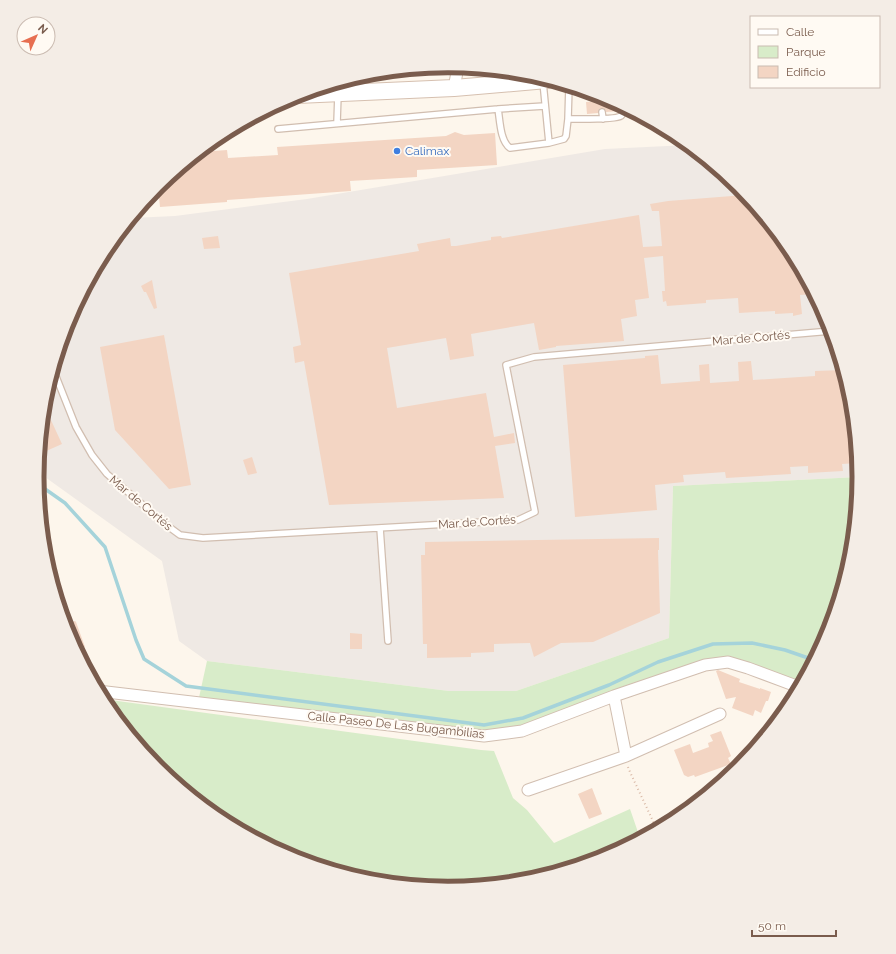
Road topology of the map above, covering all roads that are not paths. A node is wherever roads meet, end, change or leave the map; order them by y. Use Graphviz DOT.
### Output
graph roads {
  1 [pos="457,73"];
  2 [pos="529,81"];
  3 [pos="545,85"];
  4 [pos="339,88"];
  5 [pos="454,88"];
  6 [pos="569,91"];
  7 [pos="545,106"];
  8 [pos="498,109"];
  9 [pos="623,113"];
  10 [pos="568,119"];
  11 [pos="337,123"];
  12 [pos="278,129"];
  13 [pos="549,143"];
  14 [pos="825,332"];
  15 [pos="57,378"];
  16 [pos="380,528"];
  17 [pos="388,641"];
  18 [pos="794,685"];
  19 [pos="106,692"];
  20 [pos="614,696"];
  21 [pos="720,714"];
  22 [pos="626,756"];
  23 [pos="528,790"];
  1 -- 5 [label="street"];
  2 -- 5 [label="main road"];
  3 -- 7 [label="lane"];
  4 -- 5 [label="main road"];
  4 -- 11 [label="lane"];
  6 -- 10 [label="lane"];
  7 -- 8 [label="lane"];
  7 -- 13 [label="lane"];
  8 -- 11 [label="lane"];
  8 -- 13 [label="lane"];
  9 -- 10 [label="lane"];
  10 -- 13 [label="lane"];
  11 -- 12 [label="lane"];
  14 -- 16 [label="lane, Mar de Cortés"];
  15 -- 16 [label="lane, Mar de Cortés"];
  16 -- 17 [label="lane"];
  18 -- 20 [label="street, Calle Paseo De Las Bugambilias"];
  19 -- 20 [label="street, Calle Paseo De Las Bugambilias"];
  20 -- 22 [label="street"];
  21 -- 22 [label="street"];
  22 -- 23 [label="street"];
}
